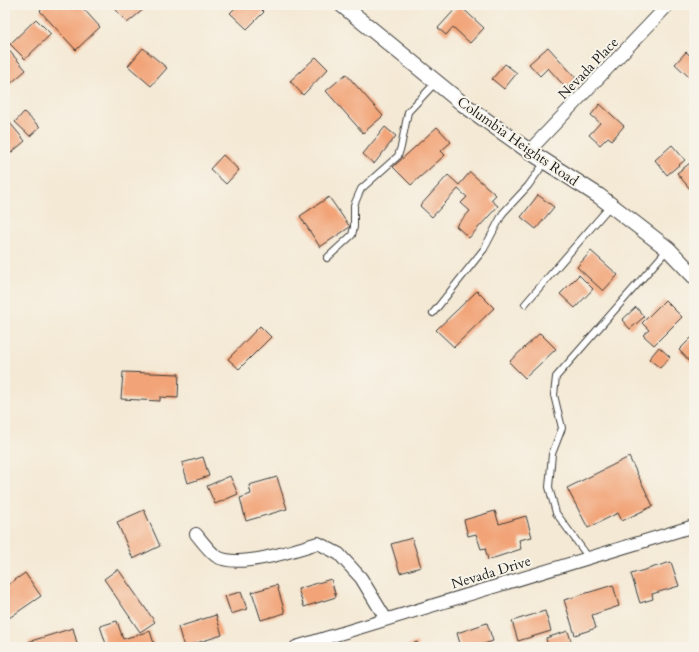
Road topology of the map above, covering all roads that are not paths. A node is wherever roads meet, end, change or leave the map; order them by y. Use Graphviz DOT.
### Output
graph roads {
  1 [pos="342,5"];
  2 [pos="668,5"];
  3 [pos="436,82"];
  4 [pos="529,152"];
  5 [pos="545,162"];
  6 [pos="610,205"];
  7 [pos="668,249"];
  8 [pos="327,258"];
  9 [pos="694,276"];
  10 [pos="525,304"];
  11 [pos="434,313"];
  12 [pos="694,526"];
  13 [pos="196,534"];
  14 [pos="589,558"];
  15 [pos="386,619"];
  16 [pos="303,646"];
  1 -- 3 [label="street, Columbia Heights Road"];
  2 -- 4 [label="street, Nevada Place"];
  3 -- 4 [label="street, Columbia Heights Road"];
  3 -- 8 [label="lane"];
  4 -- 5 [label="street, Columbia Heights Road"];
  5 -- 6 [label="street, Columbia Heights Road"];
  5 -- 11 [label="lane"];
  6 -- 7 [label="street, Columbia Heights Road"];
  6 -- 10 [label="lane"];
  7 -- 9 [label="street, Columbia Heights Road"];
  7 -- 14 [label="lane"];
  12 -- 14 [label="street, Nevada Drive"];
  13 -- 15 [label="street"];
  14 -- 15 [label="street, Nevada Drive"];
  15 -- 16 [label="street, Nevada Drive"];
}
